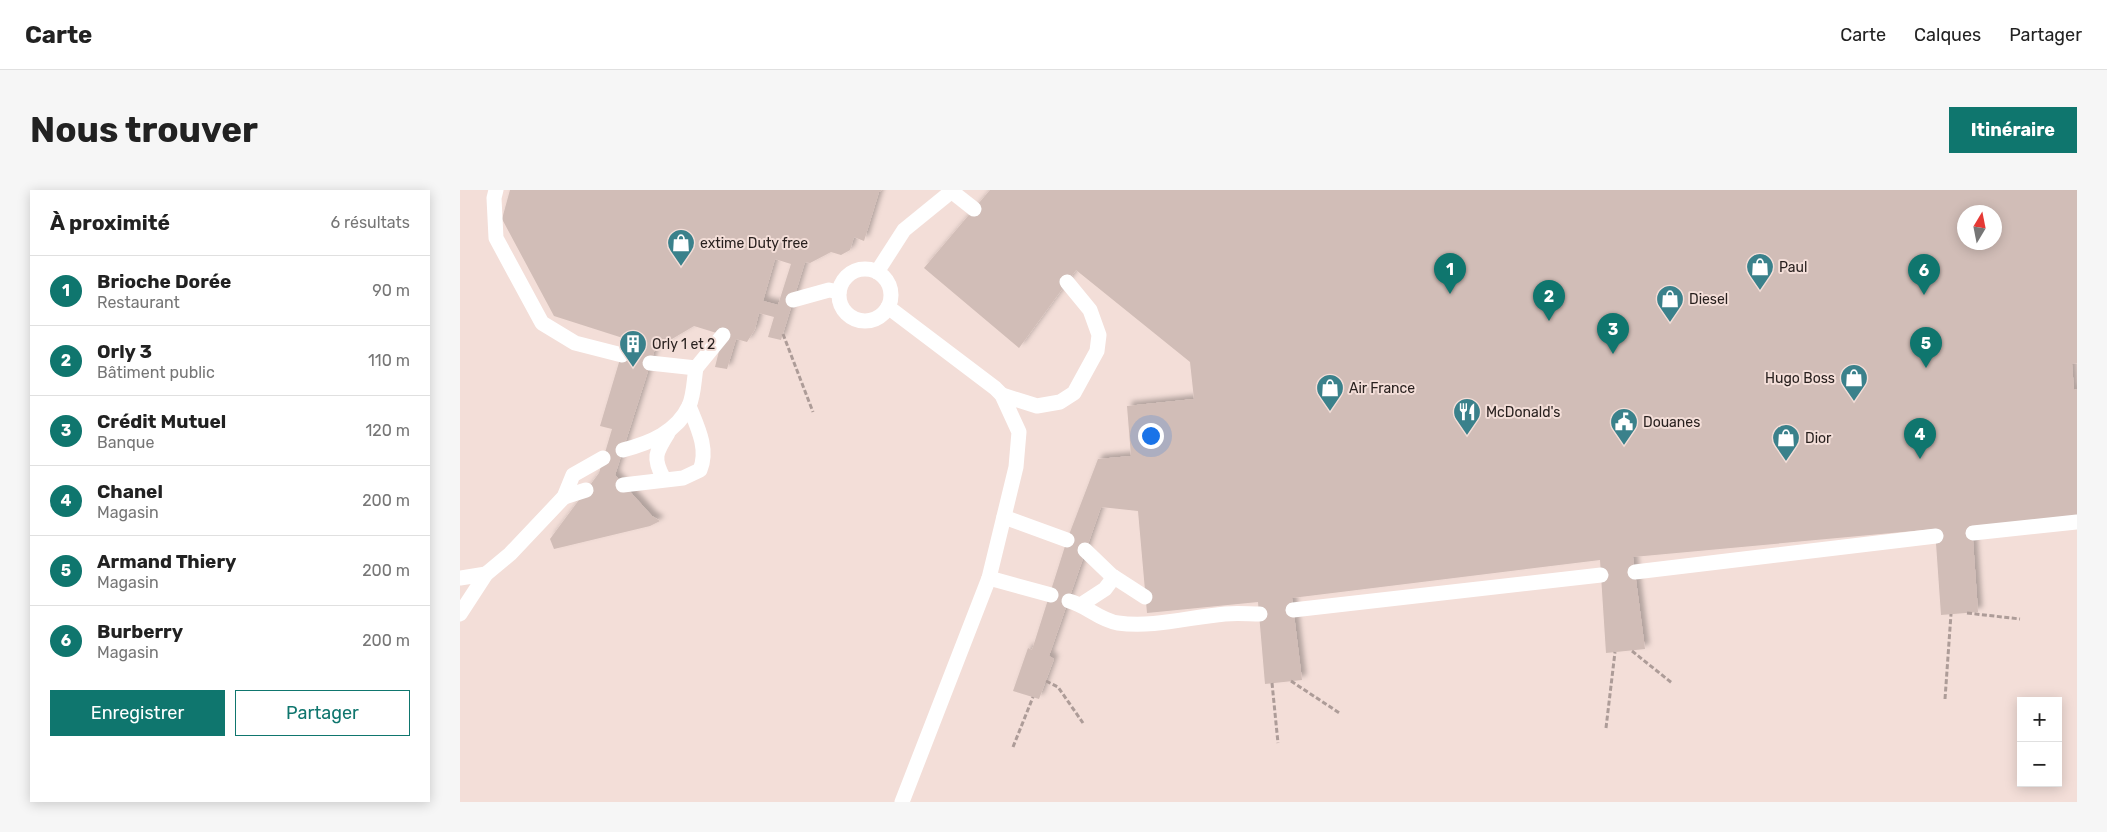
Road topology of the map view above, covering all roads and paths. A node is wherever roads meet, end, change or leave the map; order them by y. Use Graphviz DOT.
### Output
graph roads {
  1 [pos="496,190"];
  2 [pos="951,191"];
  3 [pos="974,209"];
  4 [pos="877,272"];
  5 [pos="1067,282"];
  6 [pos="839,292"];
  7 [pos="793,300"];
  8 [pos="888,307"];
  9 [pos="783,334"];
  10 [pos="723,335"];
  11 [pos="622,355"];
  12 [pos="650,363"];
  13 [pos="696,368"];
  14 [pos="1002,395"];
  15 [pos="689,406"];
  16 [pos="813,412"];
  17 [pos="668,433"];
  18 [pos="623,450"];
  19 [pos="603,458"];
  20 [pos="664,479"];
  21 [pos="623,485"];
  22 [pos="586,490"];
  23 [pos="564,497"];
  24 [pos="1004,517"];
  25 [pos="2077,522"];
  26 [pos="1973,533"];
  27 [pos="1936,536"];
  28 [pos="1067,540"];
  29 [pos="1085,550"];
  30 [pos="1635,572"];
  31 [pos="486,574"];
  32 [pos="1601,575"];
  33 [pos="1114,576"];
  34 [pos="460,578"];
  35 [pos="989,578"];
  36 [pos="1051,595"];
  37 [pos="1146,597"];
  38 [pos="1199,608"];
  39 [pos="1293,610"];
  40 [pos="1967,612"];
  41 [pos="460,614"];
  42 [pos="1228,614"];
  43 [pos="1260,614"];
  44 [pos="1951,614"];
  45 [pos="2020,619"];
  46 [pos="1632,651"];
  47 [pos="1615,652"];
  48 [pos="1046,681"];
  49 [pos="1291,681"];
  50 [pos="1272,683"];
  51 [pos="1672,683"];
  52 [pos="1033,697"];
  53 [pos="1945,699"];
  54 [pos="1341,714"];
  55 [pos="1083,723"];
  56 [pos="1606,728"];
  57 [pos="1278,743"];
  58 [pos="1014,747"];
  59 [pos="902,802"];
  1 -- 11 [label="lane"];
  2 -- 3 [label="lane"];
  2 -- 4 [label="lane"];
  4 -- 6 [label="lane"];
  4 -- 8 [label="lane"];
  5 -- 14 [label="lane"];
  6 -- 7 [label="lane"];
  6 -- 8 [label="lane"];
  8 -- 14 [label="lane"];
  9 -- 16 [label="path"];
  10 -- 13 [label="lane"];
  12 -- 13 [label="lane"];
  13 -- 15 [label="lane"];
  14 -- 24 [label="lane"];
  15 -- 17 [label="lane"];
  15 -- 20 [label="lane"];
  17 -- 18 [label="lane"];
  17 -- 20 [label="lane"];
  19 -- 23 [label="lane"];
  20 -- 21 [label="lane"];
  22 -- 23 [label="lane"];
  23 -- 31 [label="lane"];
  24 -- 28 [label="lane"];
  24 -- 35 [label="lane"];
  25 -- 26 [label="lane"];
  27 -- 30 [label="lane"];
  29 -- 33 [label="lane"];
  31 -- 34 [label="lane"];
  31 -- 41 [label="lane"];
  32 -- 39 [label="lane"];
  33 -- 37 [label="lane"];
  33 -- 42 [label="lane"];
  35 -- 36 [label="lane"];
  35 -- 59 [label="lane"];
  38 -- 42 [label="lane"];
  40 -- 45 [label="path"];
  42 -- 43 [label="lane"];
  44 -- 53 [label="path"];
  46 -- 51 [label="path"];
  47 -- 56 [label="path"];
  48 -- 55 [label="path"];
  49 -- 54 [label="path"];
  50 -- 57 [label="path"];
  52 -- 58 [label="path"];
}
